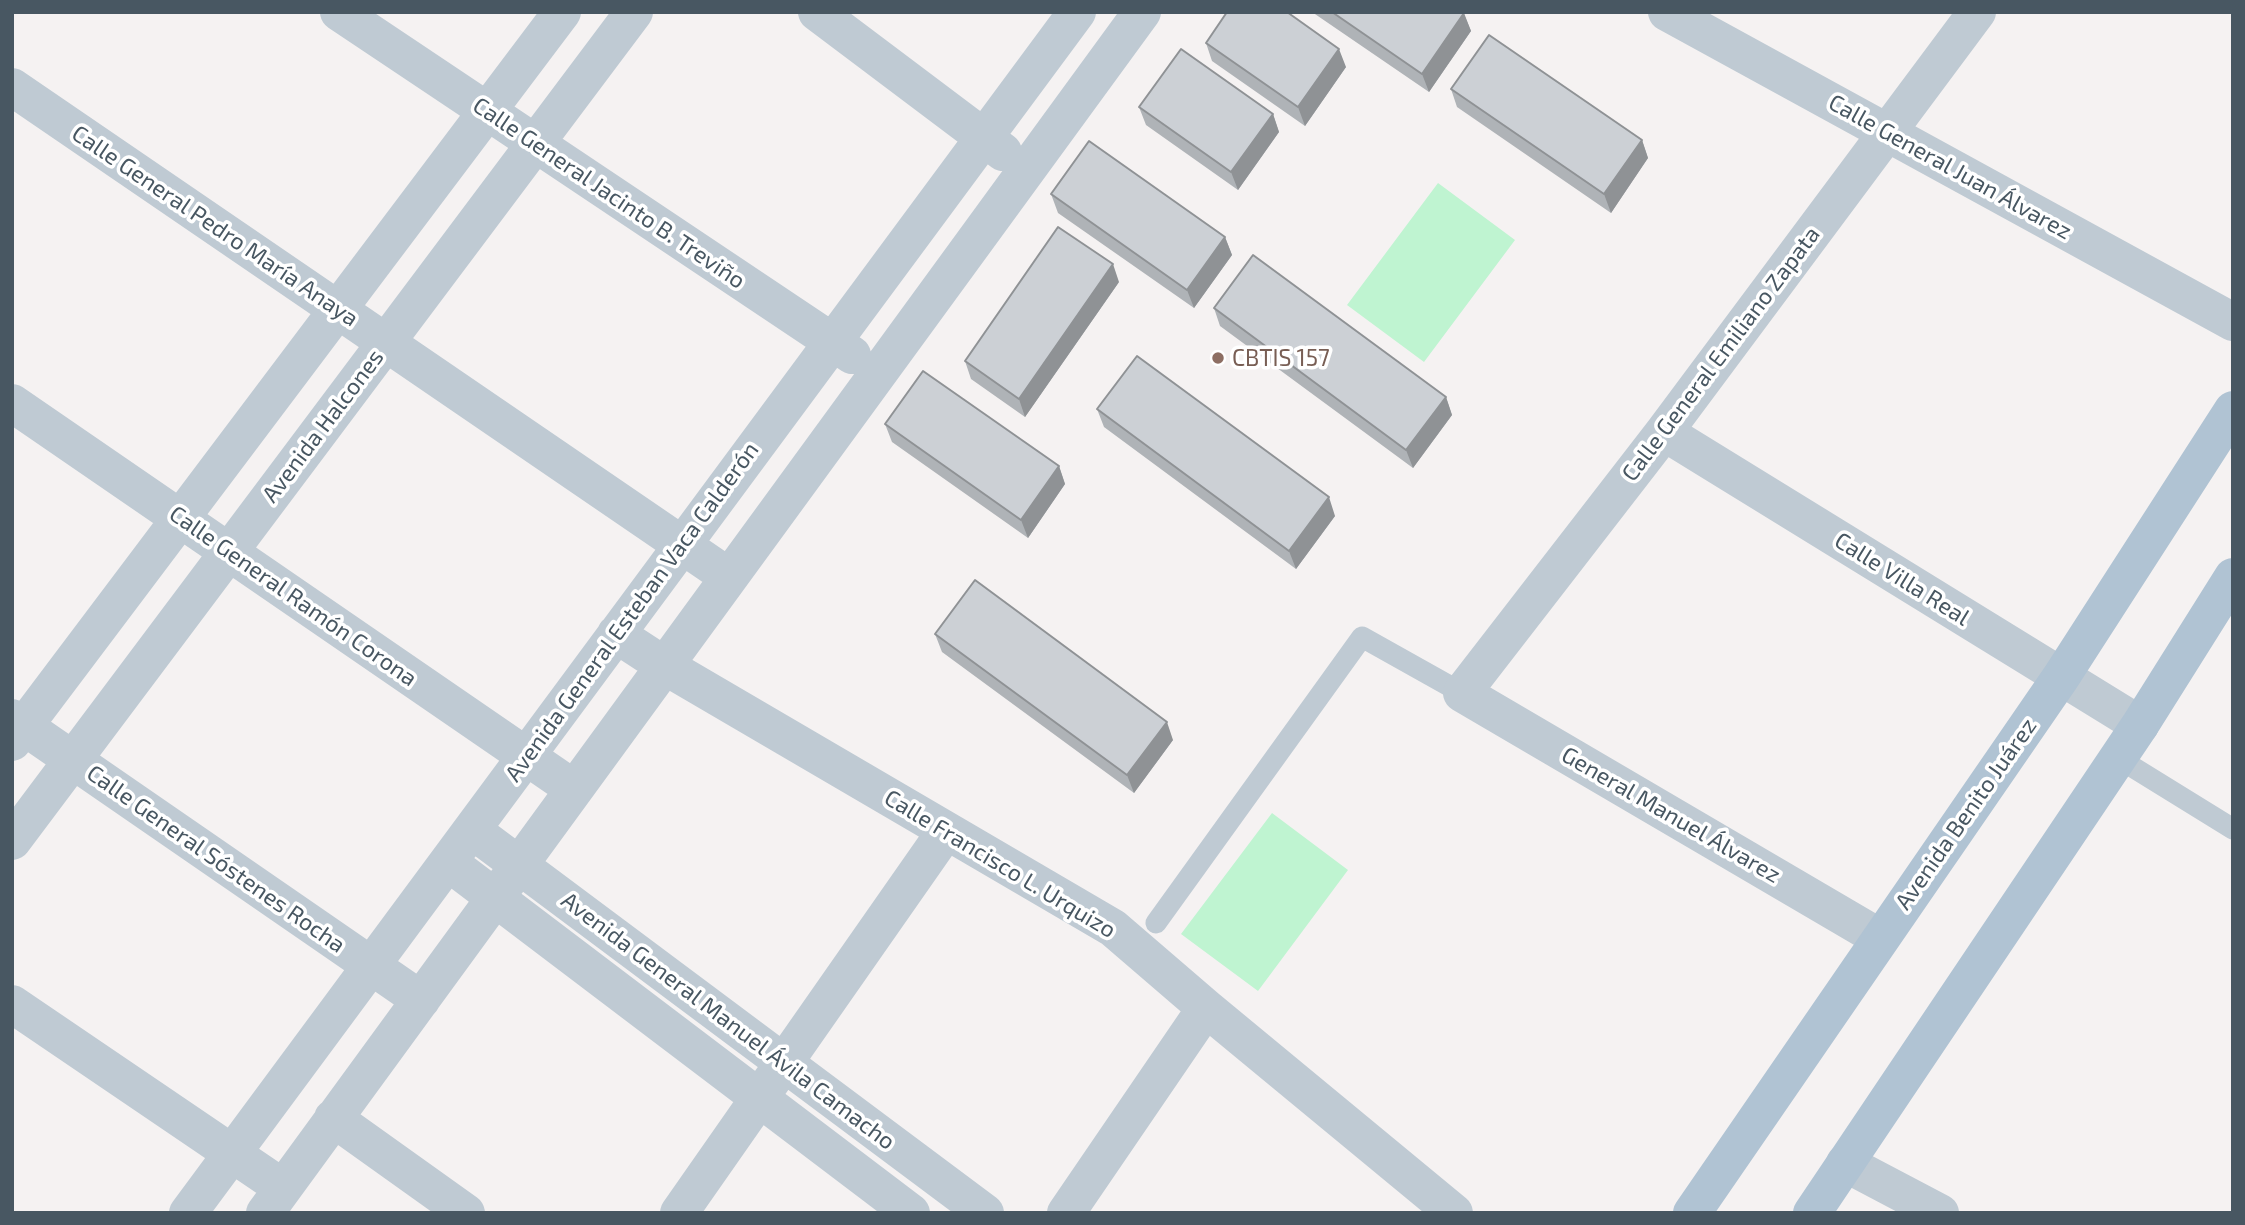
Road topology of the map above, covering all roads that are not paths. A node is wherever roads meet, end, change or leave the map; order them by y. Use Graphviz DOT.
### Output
graph roads {
  1 [pos="339,12"];
  2 [pos="562,12"];
  3 [pos="634,12"];
  4 [pos="817,12"];
  5 [pos="1077,12"];
  6 [pos="1142,12"];
  7 [pos="1667,12"];
  8 [pos="1977,12"];
  9 [pos="12,87"];
  10 [pos="488,112"];
  11 [pos="1887,133"];
  12 [pos="984,138"];
  13 [pos="536,143"];
  14 [pos="1027,171"];
  15 [pos="338,310"];
  16 [pos="2233,323"];
  17 [pos="386,342"];
  18 [pos="832,342"];
  19 [pos="879,373"];
  20 [pos="12,403"];
  21 [pos="2233,410"];
  22 [pos="1664,432"];
  23 [pos="181,518"];
  24 [pos="682,545"];
  25 [pos="229,552"];
  26 [pos="729,577"];
  27 [pos="2233,577"];
  28 [pos="616,634"];
  29 [pos="665,666"];
  30 [pos="2061,677"];
  31 [pos="1462,693"];
  32 [pos="2140,725"];
  33 [pos="16,729"];
  34 [pos="526,757"];
  35 [pos="2118,758"];
  36 [pos="73,760"];
  37 [pos="574,789"];
  38 [pos="2233,829"];
  39 [pos="472,830"];
  40 [pos="946,831"];
  41 [pos="12,841"];
  42 [pos="448,862"];
  43 [pos="519,865"];
  44 [pos="495,898"];
  45 [pos="1156,923"];
  46 [pos="1880,938"];
  47 [pos="371,966"];
  48 [pos="421,1000"];
  49 [pos="12,1003"];
  50 [pos="1206,1008"];
  51 [pos="784,1063"];
  52 [pos="760,1098"];
  53 [pos="333,1118"];
  54 [pos="232,1154"];
  55 [pos="1845,1163"];
  56 [pos="274,1200"];
  57 [pos="188,1213"];
  58 [pos="466,1213"];
  59 [pos="679,1213"];
  60 [pos="911,1213"];
  61 [pos="985,1213"];
  62 [pos="1066,1213"];
  63 [pos="1454,1213"];
  64 [pos="1692,1213"];
  65 [pos="1812,1213"];
  66 [pos="1940,1213"];
  1 -- 10 [label="street, Calle General Jacinto B. Treviño"];
  2 -- 10 [label="street"];
  3 -- 13 [label="street, Avenida Halcones"];
  4 -- 12 [label="street"];
  5 -- 12 [label="street, Avenida General Esteban Vaca Calderón"];
  6 -- 14 [label="street"];
  7 -- 11 [label="street, Calle General Juan Álvarez"];
  8 -- 11 [label="street, Calle General Emiliano Zapata"];
  9 -- 15 [label="street, Calle General Pedro María Anaya"];
  10 -- 13 [label="street, Calle General Jacinto B. Treviño"];
  10 -- 15 [label="street"];
  11 -- 16 [label="street, Calle General Juan Álvarez"];
  11 -- 22 [label="street, Calle General Emiliano Zapata"];
  12 -- 14 [label="street"];
  12 -- 18 [label="street, Avenida General Esteban Vaca Calderón"];
  13 -- 17 [label="street, Avenida Halcones"];
  13 -- 18 [label="street, Calle General Jacinto B. Treviño"];
  14 -- 19 [label="street"];
  15 -- 17 [label="street, Calle General Pedro María Anaya"];
  15 -- 23 [label="street"];
  17 -- 24 [label="street, Calle General Pedro María Anaya"];
  17 -- 25 [label="street, Avenida Halcones"];
  18 -- 19 [label="street, Calle General Jacinto B. Treviño"];
  18 -- 24 [label="street, Avenida General Esteban Vaca Calderón"];
  19 -- 26 [label="street"];
  20 -- 23 [label="street, Calle General Ramón Corona"];
  21 -- 30 [label="main road, Avenida Benito Juárez"];
  22 -- 30 [label="street, Calle Villa Real"];
  22 -- 31 [label="street, Calle General Emiliano Zapata"];
  23 -- 25 [label="street, Calle General Ramón Corona"];
  23 -- 33 [label="street"];
  24 -- 26 [label="street, Calle General Pedro María Anaya"];
  24 -- 28 [label="street, Avenida General Esteban Vaca Calderón"];
  25 -- 34 [label="street, Calle General Ramón Corona"];
  25 -- 36 [label="street, Avenida Halcones"];
  26 -- 29 [label="street"];
  27 -- 32 [label="main road"];
  28 -- 29 [label="street, Calle Francisco L. Urquizo"];
  28 -- 34 [label="street, Avenida General Esteban Vaca Calderón"];
  29 -- 37 [label="street"];
  29 -- 40 [label="street, Calle Francisco L. Urquizo"];
  30 -- 32 [label="street, Calle Villa Real"];
  30 -- 46 [label="main road, Avenida Benito Juárez"];
  31 -- 45 [label="lane"];
  31 -- 46 [label="street, General Manuel Álvarez"];
  32 -- 35 [label="main road"];
  33 -- 36 [label="street, Calle General Sóstenes Rocha"];
  34 -- 37 [label="street, Calle General Ramón Corona"];
  34 -- 39 [label="street, Avenida General Esteban Vaca Calderón"];
  35 -- 38 [label="lane"];
  35 -- 55 [label="main road"];
  36 -- 41 [label="street, Avenida Halcones"];
  36 -- 47 [label="street, Calle General Sóstenes Rocha"];
  37 -- 43 [label="street"];
  39 -- 42 [label="street, Avenida General Esteban Vaca Calderón"];
  39 -- 43 [label="street, Avenida General Manuel Ávila Camacho"];
  40 -- 50 [label="street, Calle Francisco L. Urquizo"];
  40 -- 51 [label="street"];
  42 -- 44 [label="street, Avenida General Manuel Ávila Camacho"];
  42 -- 47 [label="street, Avenida General Esteban Vaca Calderón"];
  43 -- 44 [label="street"];
  43 -- 51 [label="street, Avenida General Manuel Ávila Camacho"];
  44 -- 48 [label="street"];
  44 -- 52 [label="street, Avenida General Manuel Ávila Camacho"];
  46 -- 64 [label="main road, Avenida Benito Juárez"];
  47 -- 48 [label="street, Calle General Sóstenes Rocha"];
  47 -- 54 [label="street, Avenida General Esteban Vaca Calderón"];
  48 -- 53 [label="street"];
  49 -- 54 [label="street"];
  50 -- 62 [label="street"];
  50 -- 63 [label="street, Calle Francisco L. Urquizo"];
  51 -- 52 [label="street"];
  51 -- 61 [label="street, Avenida General Manuel Ávila Camacho"];
  52 -- 59 [label="street"];
  52 -- 60 [label="street, Avenida General Manuel Ávila Camacho"];
  53 -- 56 [label="street"];
  53 -- 58 [label="street"];
  54 -- 56 [label="street"];
  54 -- 57 [label="street, Avenida General Esteban Vaca Calderón"];
  55 -- 65 [label="main road"];
  55 -- 66 [label="street"];
}
